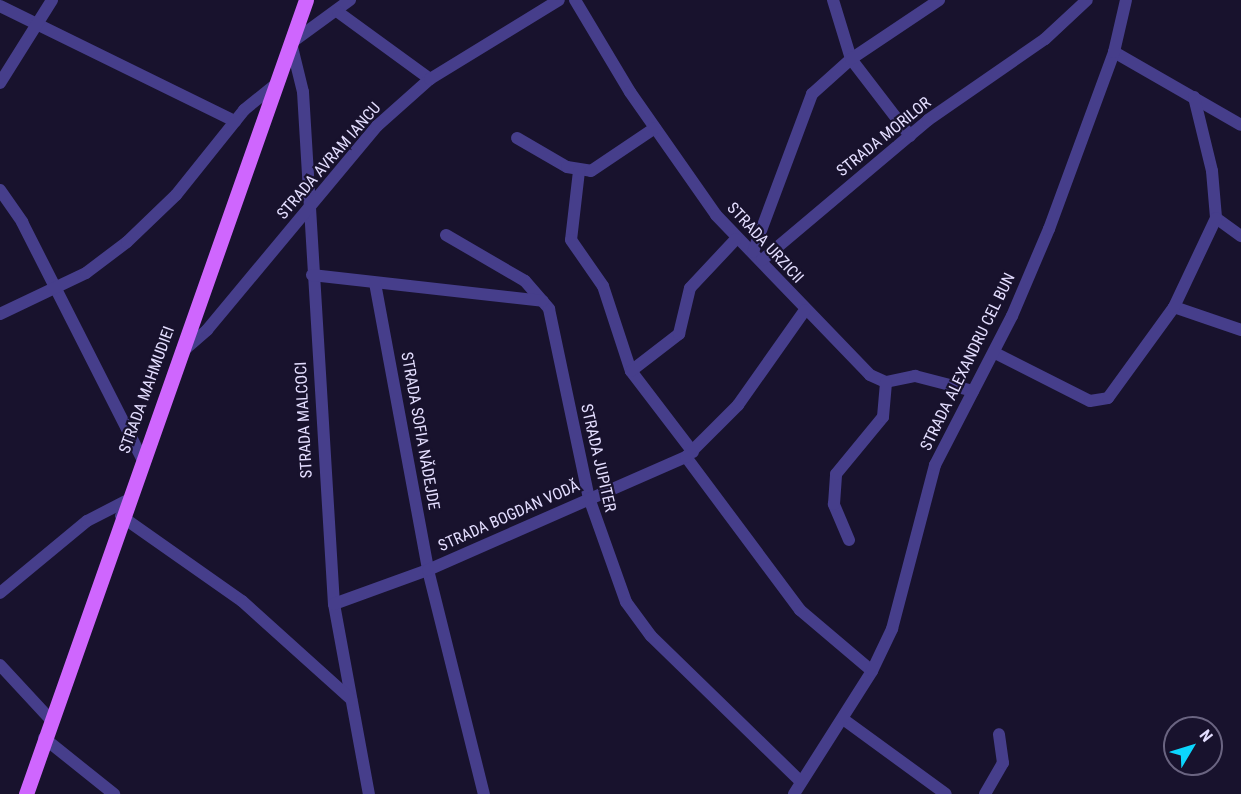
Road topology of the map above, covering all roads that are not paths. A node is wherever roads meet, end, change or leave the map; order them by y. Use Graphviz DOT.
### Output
graph roads {
  1 [pos="52,0"];
  2 [pos="306,0"];
  3 [pos="350,0"];
  4 [pos="559,0"];
  5 [pos="575,0"];
  6 [pos="833,0"];
  7 [pos="939,0"];
  8 [pos="1087,0"];
  9 [pos="1125,0"];
  10 [pos="0,6"];
  11 [pos="338,12"];
  12 [pos="35,24"];
  13 [pos="291,43"];
  14 [pos="1114,52"];
  15 [pos="851,59"];
  16 [pos="430,79"];
  17 [pos="0,83"];
  18 [pos="275,85"];
  19 [pos="1194,97"];
  20 [pos="235,121"];
  21 [pos="1241,125"];
  22 [pos="655,128"];
  23 [pos="910,136"];
  24 [pos="517,138"];
  25 [pos="579,171"];
  26 [pos="0,190"];
  27 [pos="310,207"];
  28 [pos="1216,218"];
  29 [pos="446,235"];
  30 [pos="1241,236"];
  31 [pos="736,239"];
  32 [pos="757,256"];
  33 [pos="312,275"];
  34 [pos="375,283"];
  35 [pos="54,290"];
  36 [pos="545,302"];
  37 [pos="1174,307"];
  38 [pos="805,310"];
  39 [pos="0,314"];
  40 [pos="1241,330"];
  41 [pos="995,353"];
  42 [pos="180,354"];
  43 [pos="631,371"];
  44 [pos="886,382"];
  45 [pos="973,391"];
  46 [pos="689,455"];
  47 [pos="142,459"];
  48 [pos="589,498"];
  49 [pos="126,501"];
  50 [pos="121,516"];
  51 [pos="849,540"];
  52 [pos="428,570"];
  53 [pos="0,593"];
  54 [pos="334,604"];
  55 [pos="0,665"];
  56 [pos="872,671"];
  57 [pos="351,699"];
  58 [pos="50,719"];
  59 [pos="843,719"];
  60 [pos="999,734"];
  61 [pos="44,738"];
  62 [pos="801,782"];
  63 [pos="26,794"];
  64 [pos="114,794"];
  65 [pos="369,794"];
  66 [pos="484,794"];
  67 [pos="794,794"];
  68 [pos="946,794"];
  69 [pos="985,794"];
  1 -- 12 [label="street"];
  2 -- 13 [label="main road, STRADA MAHMUDIEI"];
  3 -- 11 [label="street"];
  4 -- 16 [label="street, STRADA AVRAM IANCU"];
  5 -- 22 [label="street, STRADA URZICII"];
  6 -- 15 [label="street"];
  7 -- 15 [label="street"];
  8 -- 23 [label="street, STRADA MORILOR"];
  9 -- 14 [label="street, STRADA ALEXANDRU CEL BUN"];
  10 -- 12 [label="street"];
  11 -- 13 [label="street"];
  11 -- 16 [label="street"];
  12 -- 17 [label="street"];
  12 -- 20 [label="street"];
  13 -- 18 [label="main road, STRADA MAHMUDIEI"];
  13 -- 27 [label="street, STRADA MALCOCI"];
  14 -- 19 [label="street"];
  14 -- 41 [label="street, STRADA ALEXANDRU CEL BUN"];
  15 -- 23 [label="street"];
  15 -- 32 [label="street"];
  16 -- 27 [label="street, STRADA AVRAM IANCU"];
  18 -- 20 [label="street"];
  18 -- 42 [label="main road, STRADA MAHMUDIEI"];
  19 -- 21 [label="street"];
  19 -- 28 [label="street"];
  20 -- 35 [label="street"];
  22 -- 25 [label="street"];
  22 -- 31 [label="street, STRADA URZICII"];
  23 -- 32 [label="street, STRADA MORILOR"];
  24 -- 25 [label="street"];
  25 -- 43 [label="street"];
  26 -- 35 [label="street"];
  27 -- 33 [label="street, STRADA MALCOCI"];
  27 -- 42 [label="street, STRADA AVRAM IANCU"];
  28 -- 30 [label="street"];
  28 -- 37 [label="street"];
  29 -- 36 [label="street"];
  31 -- 32 [label="street, STRADA URZICII"];
  31 -- 43 [label="street"];
  32 -- 38 [label="street, STRADA URZICII"];
  33 -- 34 [label="street"];
  33 -- 54 [label="street, STRADA MALCOCI"];
  34 -- 36 [label="street"];
  34 -- 52 [label="street, STRADA SOFIA NĂDEJDE"];
  35 -- 39 [label="street"];
  35 -- 47 [label="street"];
  36 -- 48 [label="street, STRADA JUPITER"];
  37 -- 40 [label="street"];
  37 -- 41 [label="street"];
  38 -- 44 [label="street, STRADA URZICII"];
  38 -- 46 [label="street, STRADA BOGDAN VODĂ"];
  41 -- 45 [label="street, STRADA ALEXANDRU CEL BUN"];
  42 -- 47 [label="main road, STRADA MAHMUDIEI"];
  43 -- 46 [label="street"];
  44 -- 45 [label="street"];
  44 -- 51 [label="street"];
  45 -- 56 [label="street, STRADA ALEXANDRU CEL BUN"];
  46 -- 48 [label="street, STRADA BOGDAN VODĂ"];
  46 -- 56 [label="street"];
  47 -- 49 [label="main road, STRADA MAHMUDIEI"];
  48 -- 52 [label="street, STRADA BOGDAN VODĂ"];
  48 -- 62 [label="street, STRADA JUPITER"];
  49 -- 50 [label="main road, STRADA MAHMUDIEI"];
  49 -- 53 [label="street"];
  50 -- 57 [label="street"];
  50 -- 58 [label="main road, STRADA MAHMUDIEI"];
  52 -- 54 [label="street, STRADA BOGDAN VODĂ"];
  52 -- 66 [label="street, STRADA SOFIA NĂDEJDE"];
  54 -- 57 [label="street, STRADA MALCOCI"];
  55 -- 58 [label="street"];
  56 -- 59 [label="street, STRADA ALEXANDRU CEL BUN"];
  57 -- 65 [label="street, STRADA MALCOCI"];
  58 -- 61 [label="main road, STRADA MAHMUDIEI"];
  59 -- 62 [label="street, STRADA ALEXANDRU CEL BUN"];
  59 -- 68 [label="street"];
  60 -- 69 [label="street"];
  61 -- 63 [label="main road, STRADA MAHMUDIEI"];
  61 -- 64 [label="street"];
  62 -- 67 [label="street, STRADA ALEXANDRU CEL BUN"];
}
